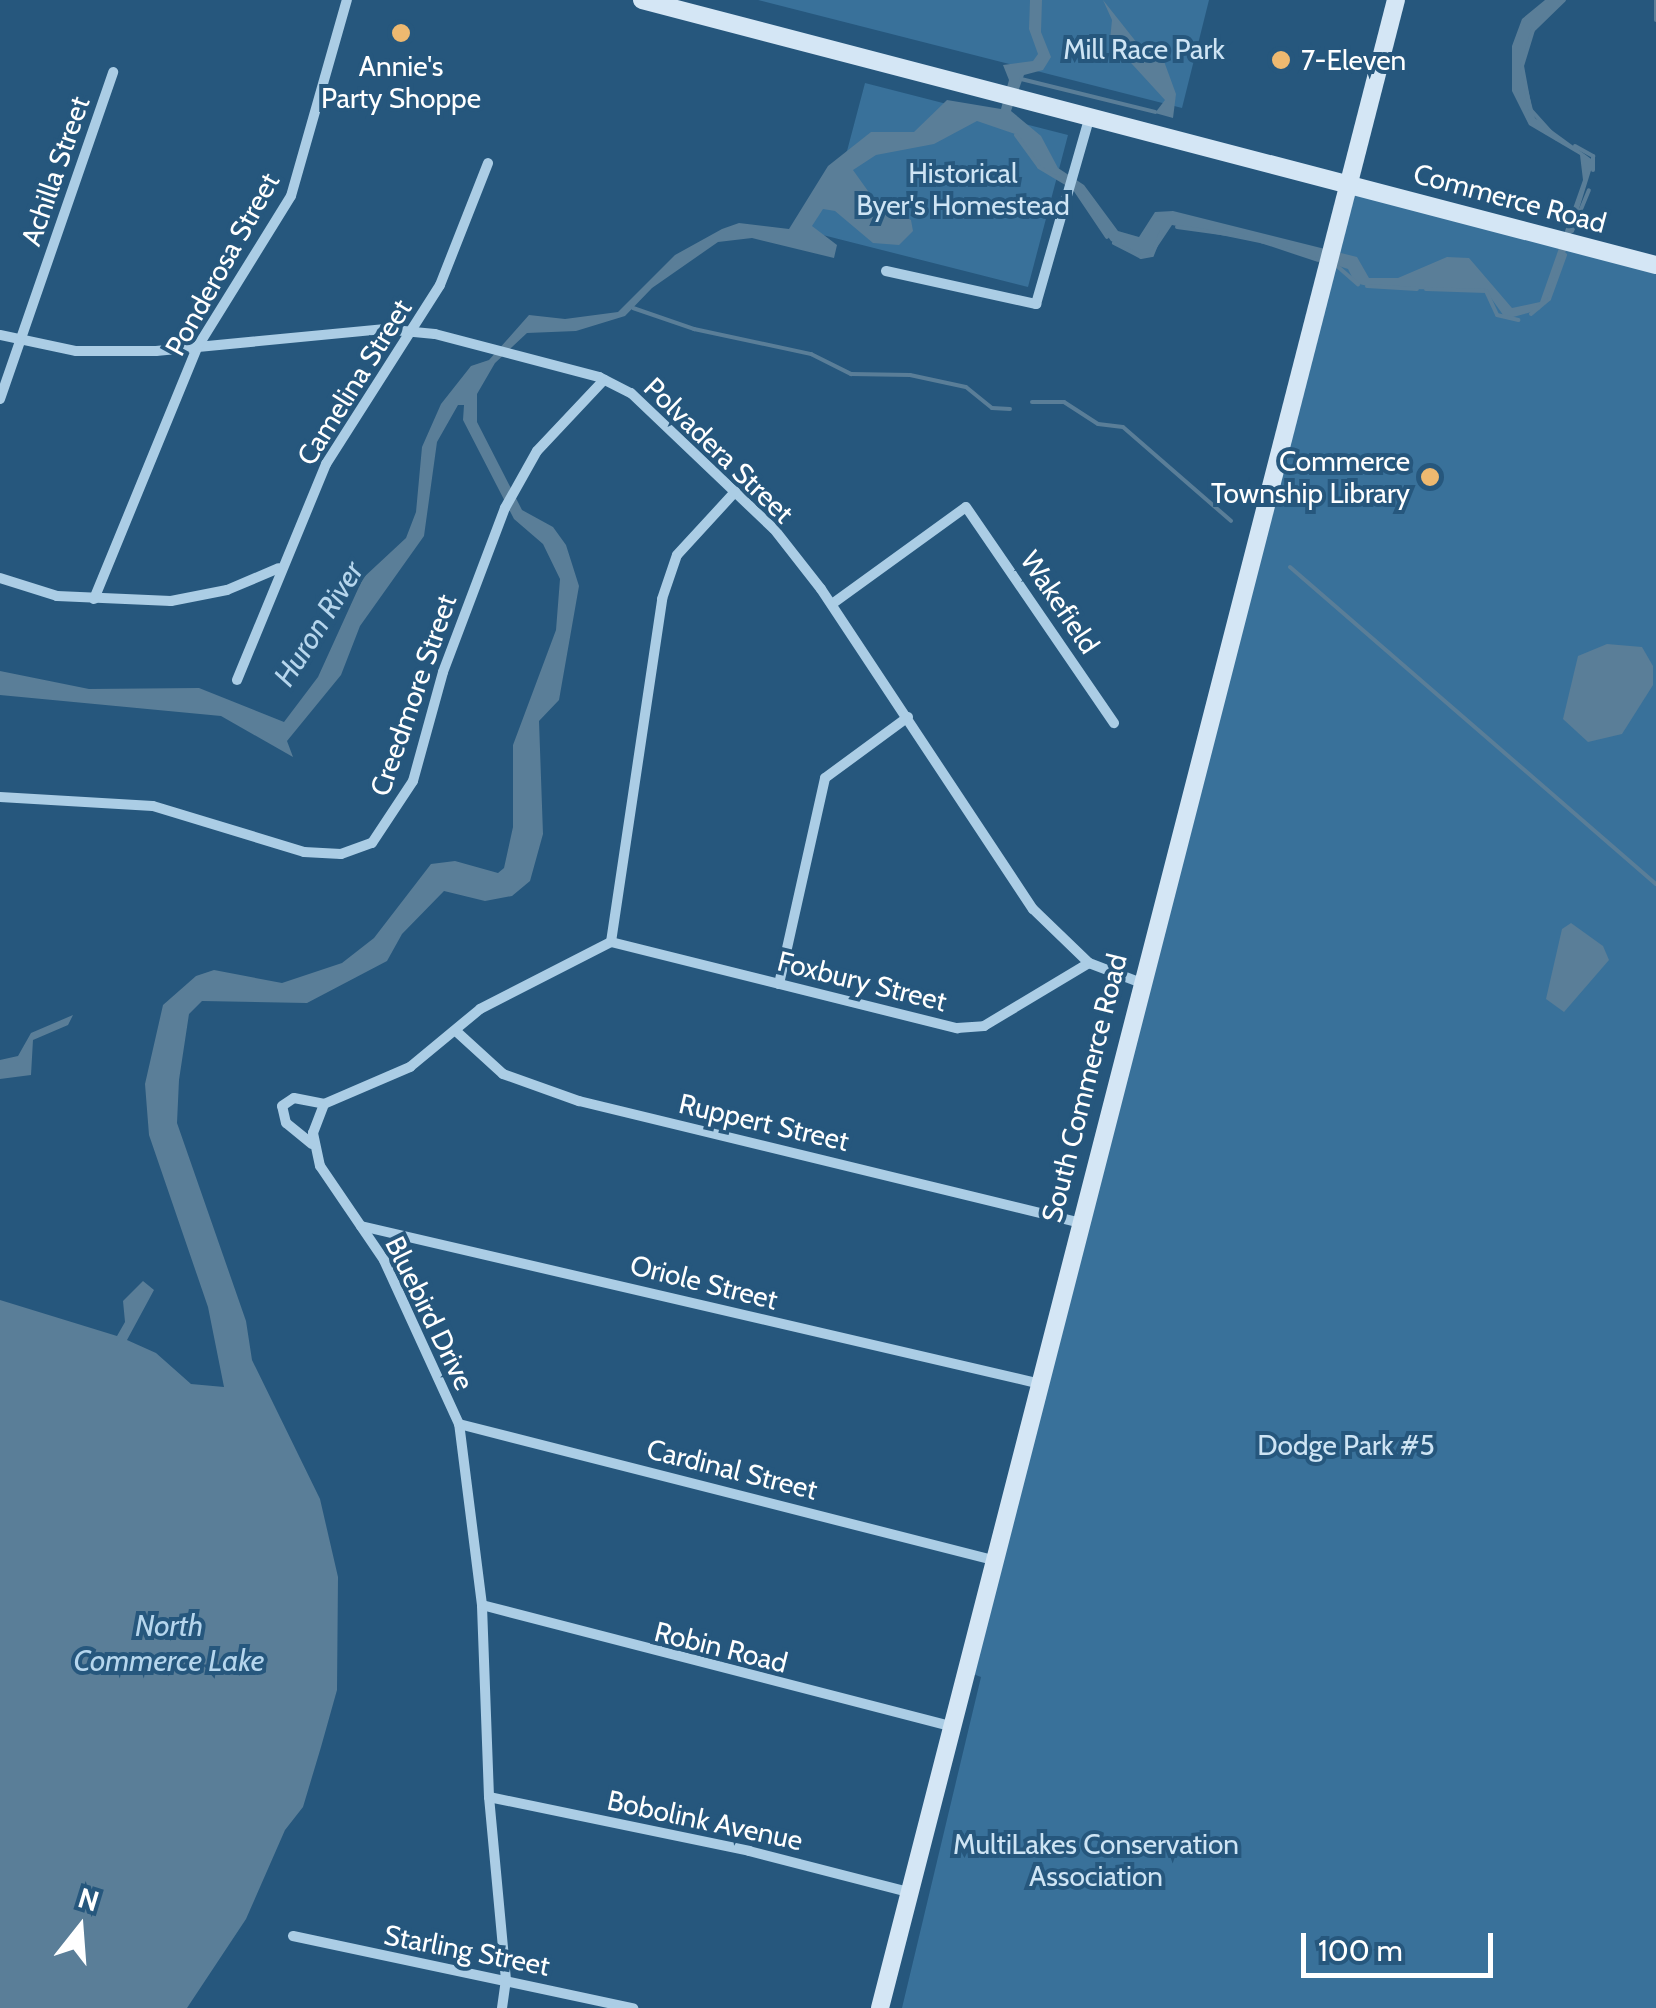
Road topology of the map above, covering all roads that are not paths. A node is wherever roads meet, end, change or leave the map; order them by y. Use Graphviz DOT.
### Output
graph roads {
  1 [pos="346,0"];
  2 [pos="642,0"];
  3 [pos="1396,0"];
  4 [pos="113,72"];
  5 [pos="1090,116"];
  6 [pos="488,164"];
  7 [pos="1350,185"];
  8 [pos="1656,265"];
  9 [pos="886,271"];
  10 [pos="413,332"];
  11 [pos="0,334"];
  12 [pos="21,340"];
  13 [pos="198,346"];
  14 [pos="604,380"];
  15 [pos="0,399"];
  16 [pos="735,492"];
  17 [pos="279,568"];
  18 [pos="0,578"];
  19 [pos="94,599"];
  20 [pos="832,604"];
  21 [pos="238,680"];
  22 [pos="908,717"];
  23 [pos="1114,722"];
  24 [pos="0,796"];
  25 [pos="611,942"];
  26 [pos="1090,963"];
  27 [pos="1139,982"];
  28 [pos="779,984"];
  29 [pos="457,1032"];
  30 [pos="324,1104"];
  31 [pos="312,1144"];
  32 [pos="1077,1222"];
  33 [pos="360,1226"];
  34 [pos="1037,1384"];
  35 [pos="459,1424"];
  36 [pos="994,1560"];
  37 [pos="482,1606"];
  38 [pos="952,1726"];
  39 [pos="490,1797"];
  40 [pos="909,1892"];
  41 [pos="293,1936"];
  42 [pos="506,1980"];
  43 [pos="502,2008"];
  44 [pos="633,2008"];
  45 [pos="880,2008"];
  1 -- 13 [label="street, Ponderosa Street"];
  2 -- 5 [label="street, Commerce Road"];
  3 -- 7 [label="street, South Commerce Road"];
  4 -- 12 [label="street, Achilla Street"];
  5 -- 7 [label="street, Commerce Road"];
  5 -- 9 [label="street"];
  6 -- 10 [label="street, Camelina Street"];
  7 -- 8 [label="street, Commerce Road"];
  7 -- 27 [label="street, South Commerce Road"];
  10 -- 13 [label="street, Polvadera Street"];
  10 -- 14 [label="street, Polvadera Street"];
  10 -- 17 [label="street, Camelina Street"];
  11 -- 12 [label="street, Polvadera Street"];
  12 -- 13 [label="street, Polvadera Street"];
  12 -- 15 [label="street, Achilla Street"];
  13 -- 19 [label="street, Ponderosa Street"];
  14 -- 16 [label="street, Polvadera Street"];
  14 -- 24 [label="street, Creedmore Street"];
  16 -- 20 [label="street, Polvadera Street"];
  16 -- 25 [label="street"];
  17 -- 19 [label="street"];
  17 -- 21 [label="street, Camelina Street"];
  18 -- 19 [label="street"];
  20 -- 22 [label="street, Polvadera Street"];
  20 -- 23 [label="street, Wakefield"];
  22 -- 26 [label="street, Polvadera Street"];
  22 -- 28 [label="street"];
  25 -- 28 [label="street, Foxbury Street"];
  25 -- 29 [label="street"];
  26 -- 27 [label="street, Polvadera Street"];
  26 -- 28 [label="street, Foxbury Street"];
  27 -- 32 [label="street, South Commerce Road"];
  29 -- 30 [label="street"];
  29 -- 32 [label="street, Ruppert Street"];
  30 -- 31 [label="street"];
  30 -- 31 [label="street, Bluebird Drive"];
  31 -- 33 [label="street, Bluebird Drive"];
  32 -- 34 [label="street, South Commerce Road"];
  33 -- 34 [label="street, Oriole Street"];
  33 -- 35 [label="street, Bluebird Drive"];
  34 -- 36 [label="street, South Commerce Road"];
  35 -- 36 [label="street, Cardinal Street"];
  35 -- 37 [label="street, Bluebird Drive"];
  36 -- 38 [label="street, South Commerce Road"];
  37 -- 38 [label="street, Robin Road"];
  37 -- 39 [label="street, Bluebird Drive"];
  38 -- 40 [label="street, South Commerce Road"];
  39 -- 40 [label="street, Bobolink Avenue"];
  39 -- 42 [label="street, Bluebird Drive"];
  40 -- 45 [label="street, South Commerce Road"];
  41 -- 42 [label="street, Starling Street"];
  42 -- 43 [label="street, Bluebird Drive"];
  42 -- 44 [label="street, Starling Street"];
}
